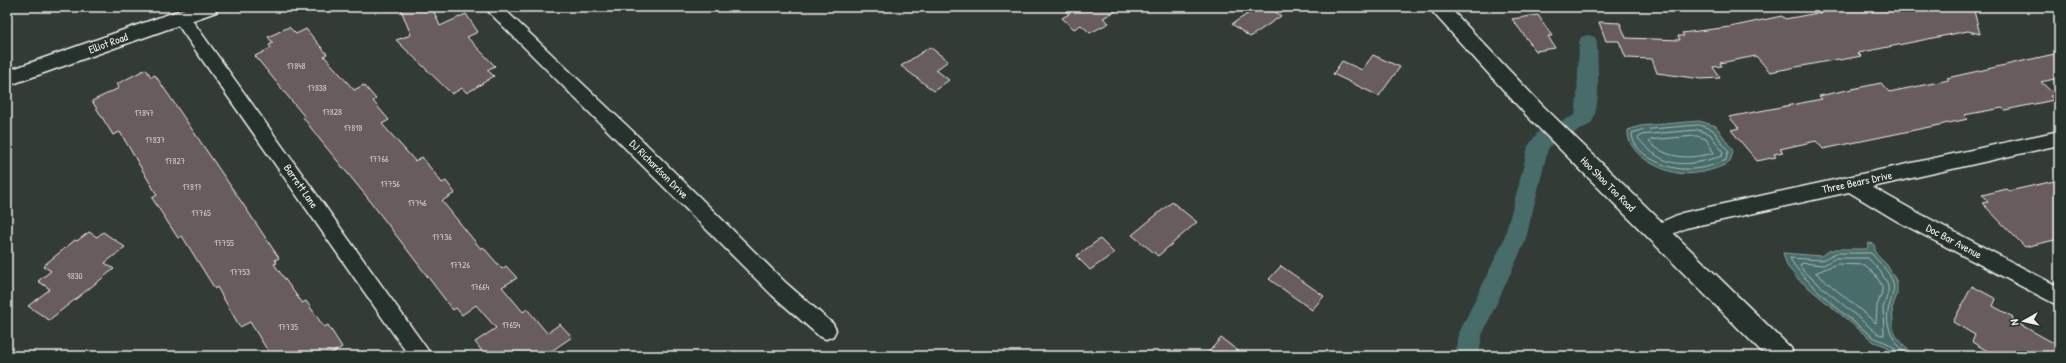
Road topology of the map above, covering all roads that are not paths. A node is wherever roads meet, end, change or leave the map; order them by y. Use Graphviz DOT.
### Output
graph roads {
  1 [pos="209,7"];
  2 [pos="492,7"];
  3 [pos="1438,7"];
  4 [pos="181,17"];
  5 [pos="7,79"];
  6 [pos="2059,138"];
  7 [pos="1851,184"];
  8 [pos="1657,234"];
  9 [pos="2059,297"];
  10 [pos="826,330"];
  11 [pos="421,356"];
  12 [pos="1782,356"];
  1 -- 4 [label="street, Elliot Road"];
  2 -- 10 [label="street, DJ Richardson Drive"];
  3 -- 8 [label="street, Hoo Shoo Too Road"];
  4 -- 5 [label="street, Elliot Road"];
  4 -- 11 [label="street, Barrett Lane"];
  6 -- 7 [label="street, Three Bears Drive"];
  7 -- 8 [label="street, Three Bears Drive"];
  7 -- 9 [label="street, Doc Bar Avenue"];
  8 -- 12 [label="street, Hoo Shoo Too Road"];
}
